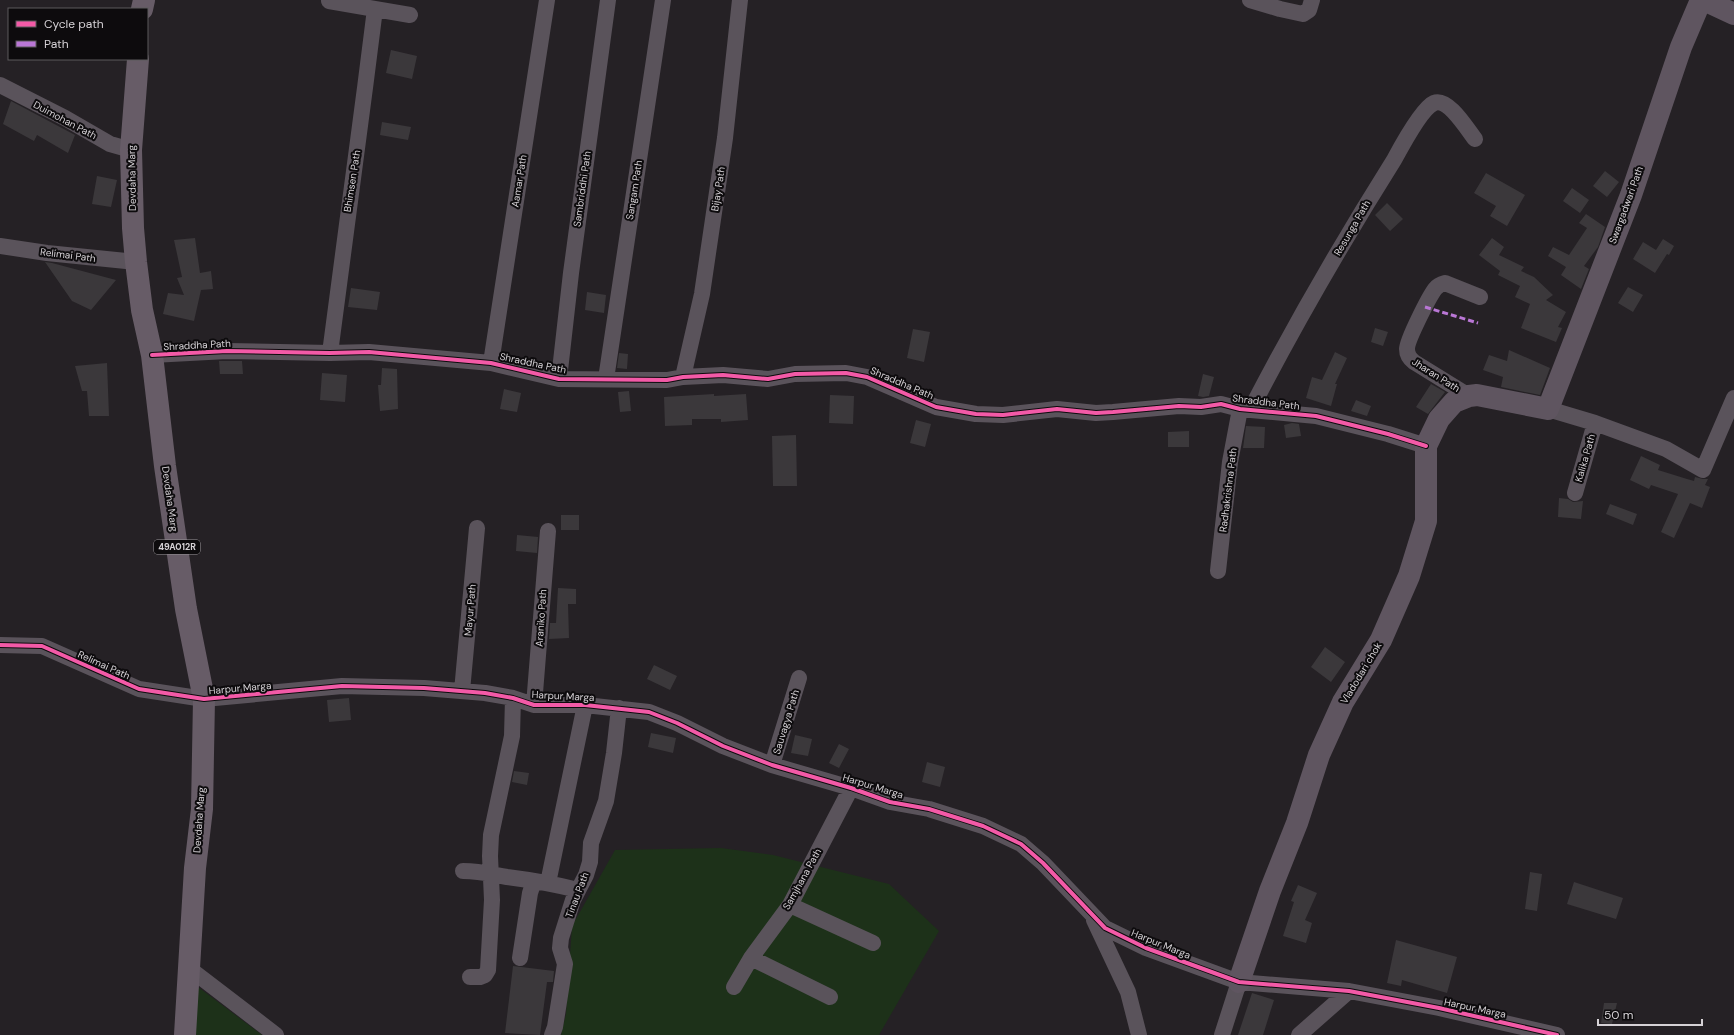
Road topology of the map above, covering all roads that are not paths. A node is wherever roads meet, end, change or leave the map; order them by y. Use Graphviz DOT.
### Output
graph roads {
  1 [pos="547,0"];
  2 [pos="608,0"];
  3 [pos="663,0"];
  4 [pos="740,0"];
  5 [pos="1250,0"];
  6 [pos="1312,0"];
  7 [pos="1703,0"];
  8 [pos="329,1"];
  9 [pos="374,9"];
  10 [pos="1734,14"];
  11 [pos="410,15"];
  12 [pos="138,60"];
  13 [pos="0,85"];
  14 [pos="1475,139"];
  15 [pos="131,150"];
  16 [pos="0,246"];
  17 [pos="136,262"];
  18 [pos="1480,296"];
  19 [pos="330,353"];
  20 [pos="152,355"];
  21 [pos="491,362"];
  22 [pos="683,377"];
  23 [pos="558,379"];
  24 [pos="606,379"];
  25 [pos="1469,396"];
  26 [pos="1734,398"];
  27 [pos="1246,409"];
  28 [pos="1548,409"];
  29 [pos="1595,423"];
  30 [pos="1426,446"];
  31 [pos="1575,493"];
  32 [pos="477,528"];
  33 [pos="548,531"];
  34 [pos="1218,571"];
  35 [pos="0,645"];
  36 [pos="799,678"];
  37 [pos="462,691"];
  38 [pos="514,698"];
  39 [pos="204,699"];
  40 [pos="534,705"];
  41 [pos="584,705"];
  42 [pos="619,708"];
  43 [pos="772,766"];
  44 [pos="851,788"];
  45 [pos="463,871"];
  46 [pos="490,872"];
  47 [pos="541,882"];
  48 [pos="578,890"];
  49 [pos="790,905"];
  50 [pos="1091,912"];
  51 [pos="873,943"];
  52 [pos="520,958"];
  53 [pos="751,958"];
  54 [pos="190,969"];
  55 [pos="470,978"];
  56 [pos="1239,982"];
  57 [pos="734,987"];
  58 [pos="1349,991"];
  59 [pos="830,997"];
  60 [pos="185,1035"];
  61 [pos="276,1035"];
  62 [pos="552,1035"];
  63 [pos="1139,1035"];
  64 [pos="1222,1035"];
  65 [pos="1299,1035"];
  66 [pos="1558,1035"];
  1 -- 21 [label="street, Aamar Path"];
  2 -- 23 [label="street, Sambriddhi Path"];
  3 -- 24 [label="street, Sangam Path"];
  4 -- 22 [label="street, Bijay Path"];
  5 -- 6 [label="street"];
  7 -- 10 [label="street"];
  7 -- 28 [label="street, Swargadwari Path"];
  8 -- 9 [label="street"];
  9 -- 11 [label="street"];
  9 -- 19 [label="street, Bhimsen Path"];
  12 -- 15 [label="main road, Devdaha Marg / 49A012R"];
  13 -- 15 [label="street, Duimohan Path"];
  14 -- 27 [label="street, Resunga Path"];
  15 -- 17 [label="main road, Devdaha Marg / 49A012R"];
  16 -- 17 [label="street, Relimai Path"];
  17 -- 20 [label="main road, Devdaha Marg / 49A012R"];
  18 -- 25 [label="street, Jharan Path"];
  19 -- 20 [label="street, Shraddha Path"];
  19 -- 21 [label="street, Shraddha Path"];
  20 -- 39 [label="main road, Devdaha Marg / 49A012R"];
  21 -- 23 [label="street, Shraddha Path"];
  22 -- 24 [label="street, Shraddha Path"];
  22 -- 27 [label="street, Shraddha Path"];
  23 -- 24 [label="street, Shraddha Path"];
  25 -- 28 [label="street"];
  25 -- 30 [label="street, Vladodari chok"];
  26 -- 29 [label="street"];
  27 -- 30 [label="street, Shraddha Path"];
  27 -- 34 [label="street, Radhakrishna Path"];
  28 -- 29 [label="street"];
  29 -- 31 [label="street, Kalika Path"];
  30 -- 56 [label="street, Vladodari chok"];
  32 -- 37 [label="street, Mayur Path"];
  33 -- 40 [label="street, Araniko Path"];
  35 -- 39 [label="street, Relimai Path"];
  36 -- 43 [label="street, Sauvagya Path"];
  37 -- 38 [label="street, Harpur Marga"];
  37 -- 39 [label="street, Harpur Marga"];
  38 -- 40 [label="street, Harpur Marga"];
  38 -- 46 [label="street"];
  39 -- 54 [label="main road, Devdaha Marg / 49A012R"];
  40 -- 41 [label="street, Harpur Marga"];
  41 -- 42 [label="street, Harpur Marga"];
  41 -- 47 [label="street"];
  42 -- 43 [label="street, Harpur Marga"];
  42 -- 48 [label="street, Tinau Path"];
  43 -- 44 [label="street, Harpur Marga"];
  44 -- 49 [label="street, Samjhana Path"];
  44 -- 50 [label="street, Harpur Marga"];
  45 -- 46 [label="street"];
  46 -- 47 [label="street"];
  46 -- 55 [label="street"];
  47 -- 48 [label="street"];
  47 -- 52 [label="street"];
  48 -- 62 [label="street, Tinau Path"];
  49 -- 51 [label="street"];
  49 -- 53 [label="street, Samjhana Path"];
  50 -- 56 [label="street, Harpur Marga"];
  50 -- 63 [label="street"];
  53 -- 57 [label="street, Samjhana Path"];
  53 -- 59 [label="street"];
  54 -- 60 [label="main road, Devdaha Marg / 49A012R"];
  54 -- 61 [label="street"];
  56 -- 58 [label="street, Harpur Marga"];
  56 -- 64 [label="street, Vladodari chok"];
  58 -- 65 [label="street"];
  58 -- 66 [label="street, Harpur Marga"];
}
